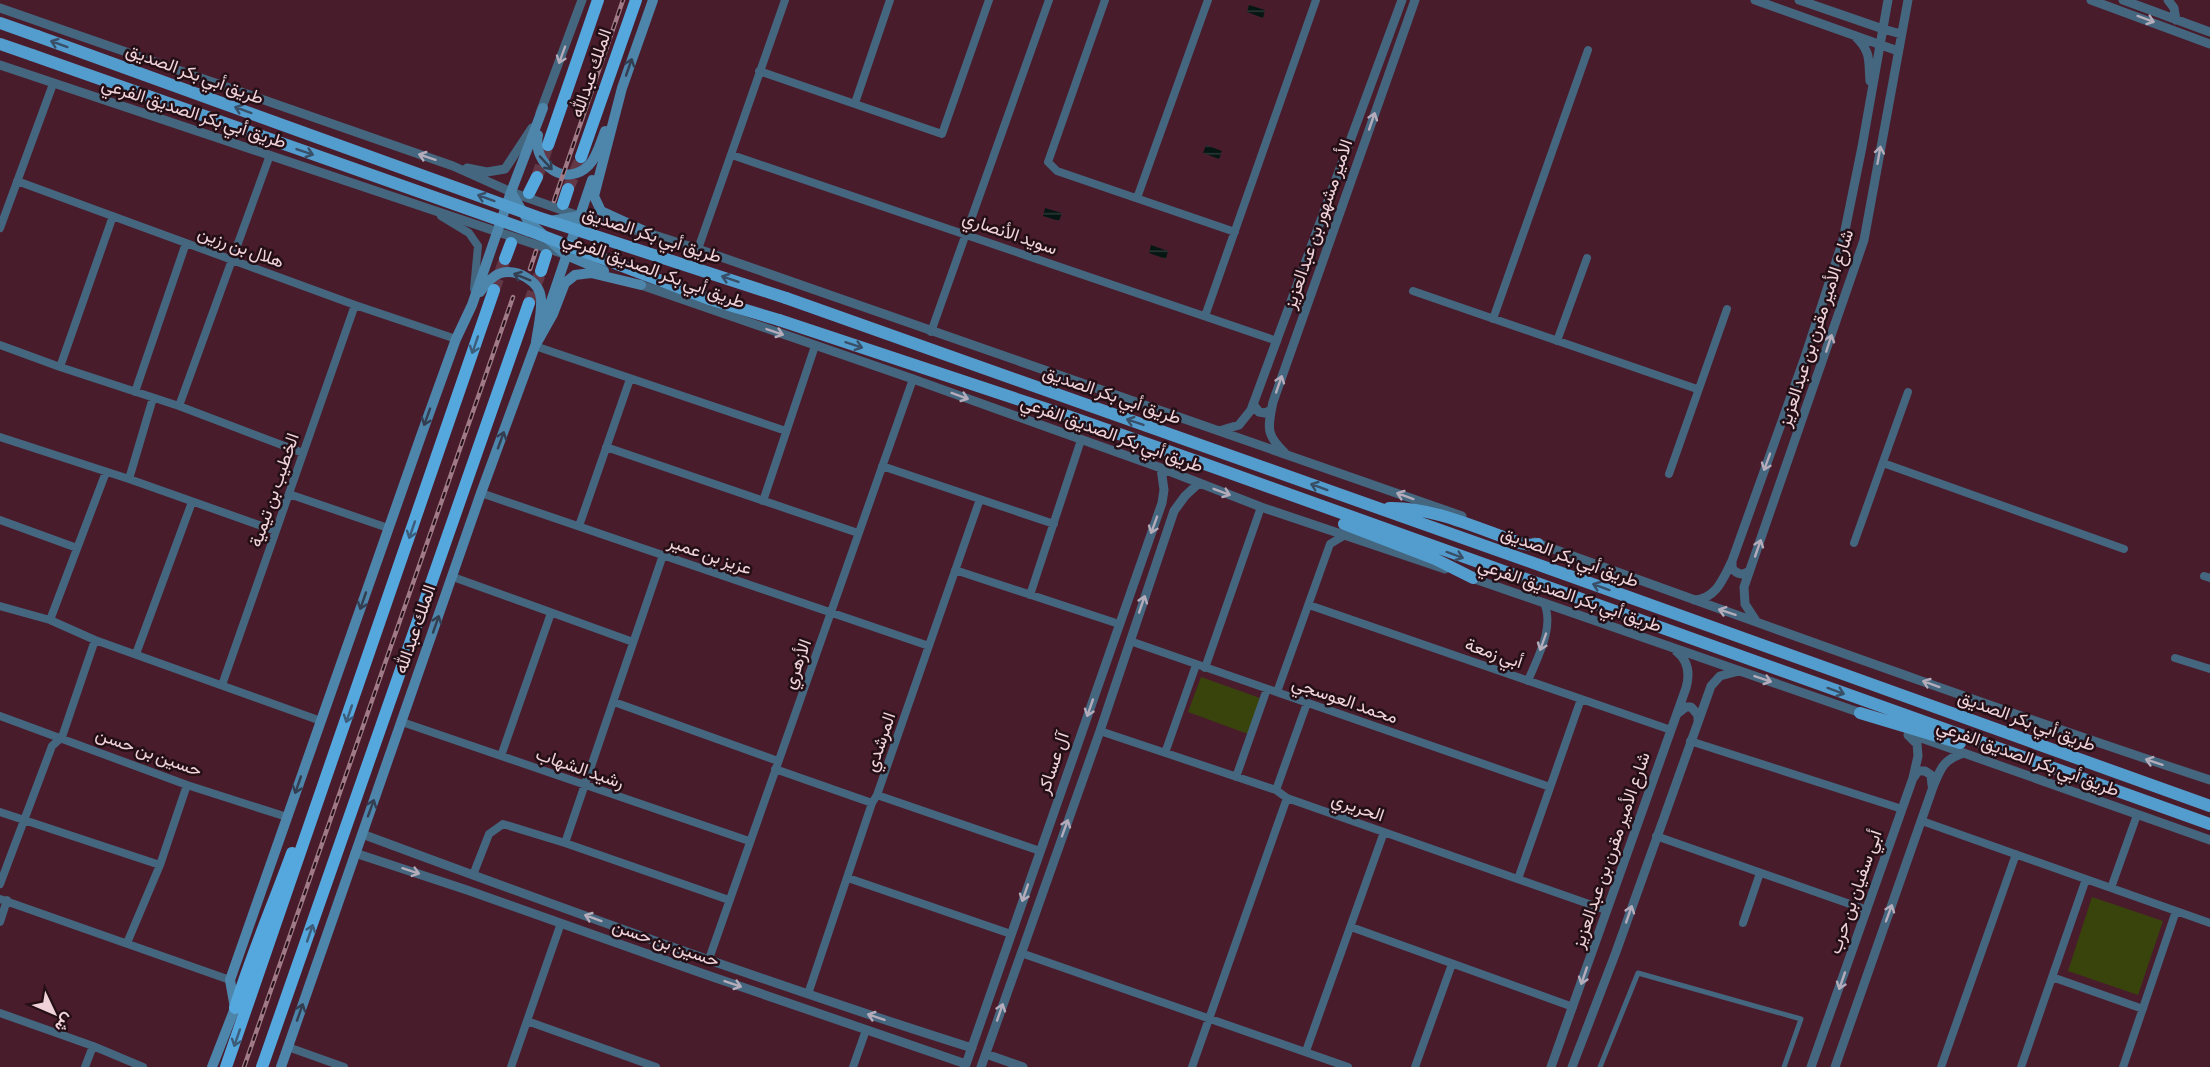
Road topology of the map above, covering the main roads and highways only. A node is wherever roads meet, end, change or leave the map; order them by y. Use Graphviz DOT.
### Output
graph roads {
  1 [pos="598,0"];
  2 [pos="636,0"];
  3 [pos="653,0"];
  4 [pos="0,23"];
  5 [pos="0,44"];
  6 [pos="622,88"];
  7 [pos="548,145"];
  8 [pos="581,158"];
  9 [pos="537,177"];
  10 [pos="568,189"];
  11 [pos="511,192"];
  12 [pos="530,193"];
  13 [pos="562,204"];
  14 [pos="579,216"];
  15 [pos="528,221"];
  16 [pos="544,222"];
  17 [pos="498,231"];
  18 [pos="651,234"];
  19 [pos="511,243"];
  20 [pos="546,255"];
  21 [pos="566,255"];
  22 [pos="505,259"];
  23 [pos="541,271"];
  24 [pos="641,285"];
  25 [pos="494,290"];
  26 [pos="529,303"];
  27 [pos="472,305"];
  28 [pos="535,346"];
  29 [pos="1313,504"];
  30 [pos="1380,508"];
  31 [pos="1538,544"];
  32 [pos="1473,578"];
  33 [pos="1860,713"];
  34 [pos="2122,793"];
  35 [pos="2210,806"];
  36 [pos="315,813"];
  37 [pos="2210,824"];
  38 [pos="288,994"];
  39 [pos="235,1008"];
  40 [pos="212,1067"];
  41 [pos="226,1067"];
  42 [pos="262,1067"];
  43 [pos="271,1067"];
  44 [pos="281,1067"];
  1 -- 7 [label="highway, الملك عبدالله"];
  2 -- 8 [label="highway, الملك عبدالله"];
  6 -- 3 [label="main road, one-way"];
  30 -- 4 [label="main road, طريق أبي بكر الصديق, one-way, bridge"];
  5 -- 29 [label="main road, طريق أبي بكر الصديق, one-way, bridge"];
  11 -- 6 [label="main road, one-way"];
  6 -- 14 [label="main road"];
  6 -- 18 [label="main road"];
  9 -- 12 [label="highway"];
  10 -- 13 [label="highway"];
  11 -- 15 [label="main road"];
  11 -- 16 [label="main road"];
  11 -- 17 [label="main road"];
  14 -- 16 [label="main road"];
  14 -- 21 [label="main road"];
  15 -- 16 [label="main road"];
  15 -- 17 [label="main road"];
  15 -- 21 [label="main road"];
  16 -- 21 [label="main road"];
  17 -- 27 [label="main road"];
  19 -- 22 [label="highway"];
  20 -- 23 [label="highway"];
  21 -- 24 [label="main road, طريق أبي بكر الصديق الفرعي"];
  21 -- 28 [label="main road"];
  24 -- 28 [label="main road, الملك عبدالله"];
  25 -- 36 [label="highway, الملك عبدالله, one-way"];
  38 -- 26 [label="highway, الملك عبدالله, one-way"];
  28 -- 27 [label="main road, one-way"];
  27 -- 39 [label="main road, one-way"];
  44 -- 28 [label="main road, الملك عبدالله, one-way"];
  29 -- 32 [label="main road"];
  29 -- 34 [label="main road, طريق أبي بكر الصديق, one-way"];
  30 -- 31 [label="main road"];
  35 -- 30 [label="main road, طريق أبي بكر الصديق, one-way"];
  33 -- 34 [label="main road"];
  34 -- 37 [label="main road, طريق أبي بكر الصديق"];
  36 -- 39 [label="highway"];
  36 -- 41 [label="highway, الملك عبدالله, one-way"];
  38 -- 42 [label="highway, الملك عبدالله"];
  38 -- 43 [label="highway"];
  39 -- 40 [label="main road"];
}
